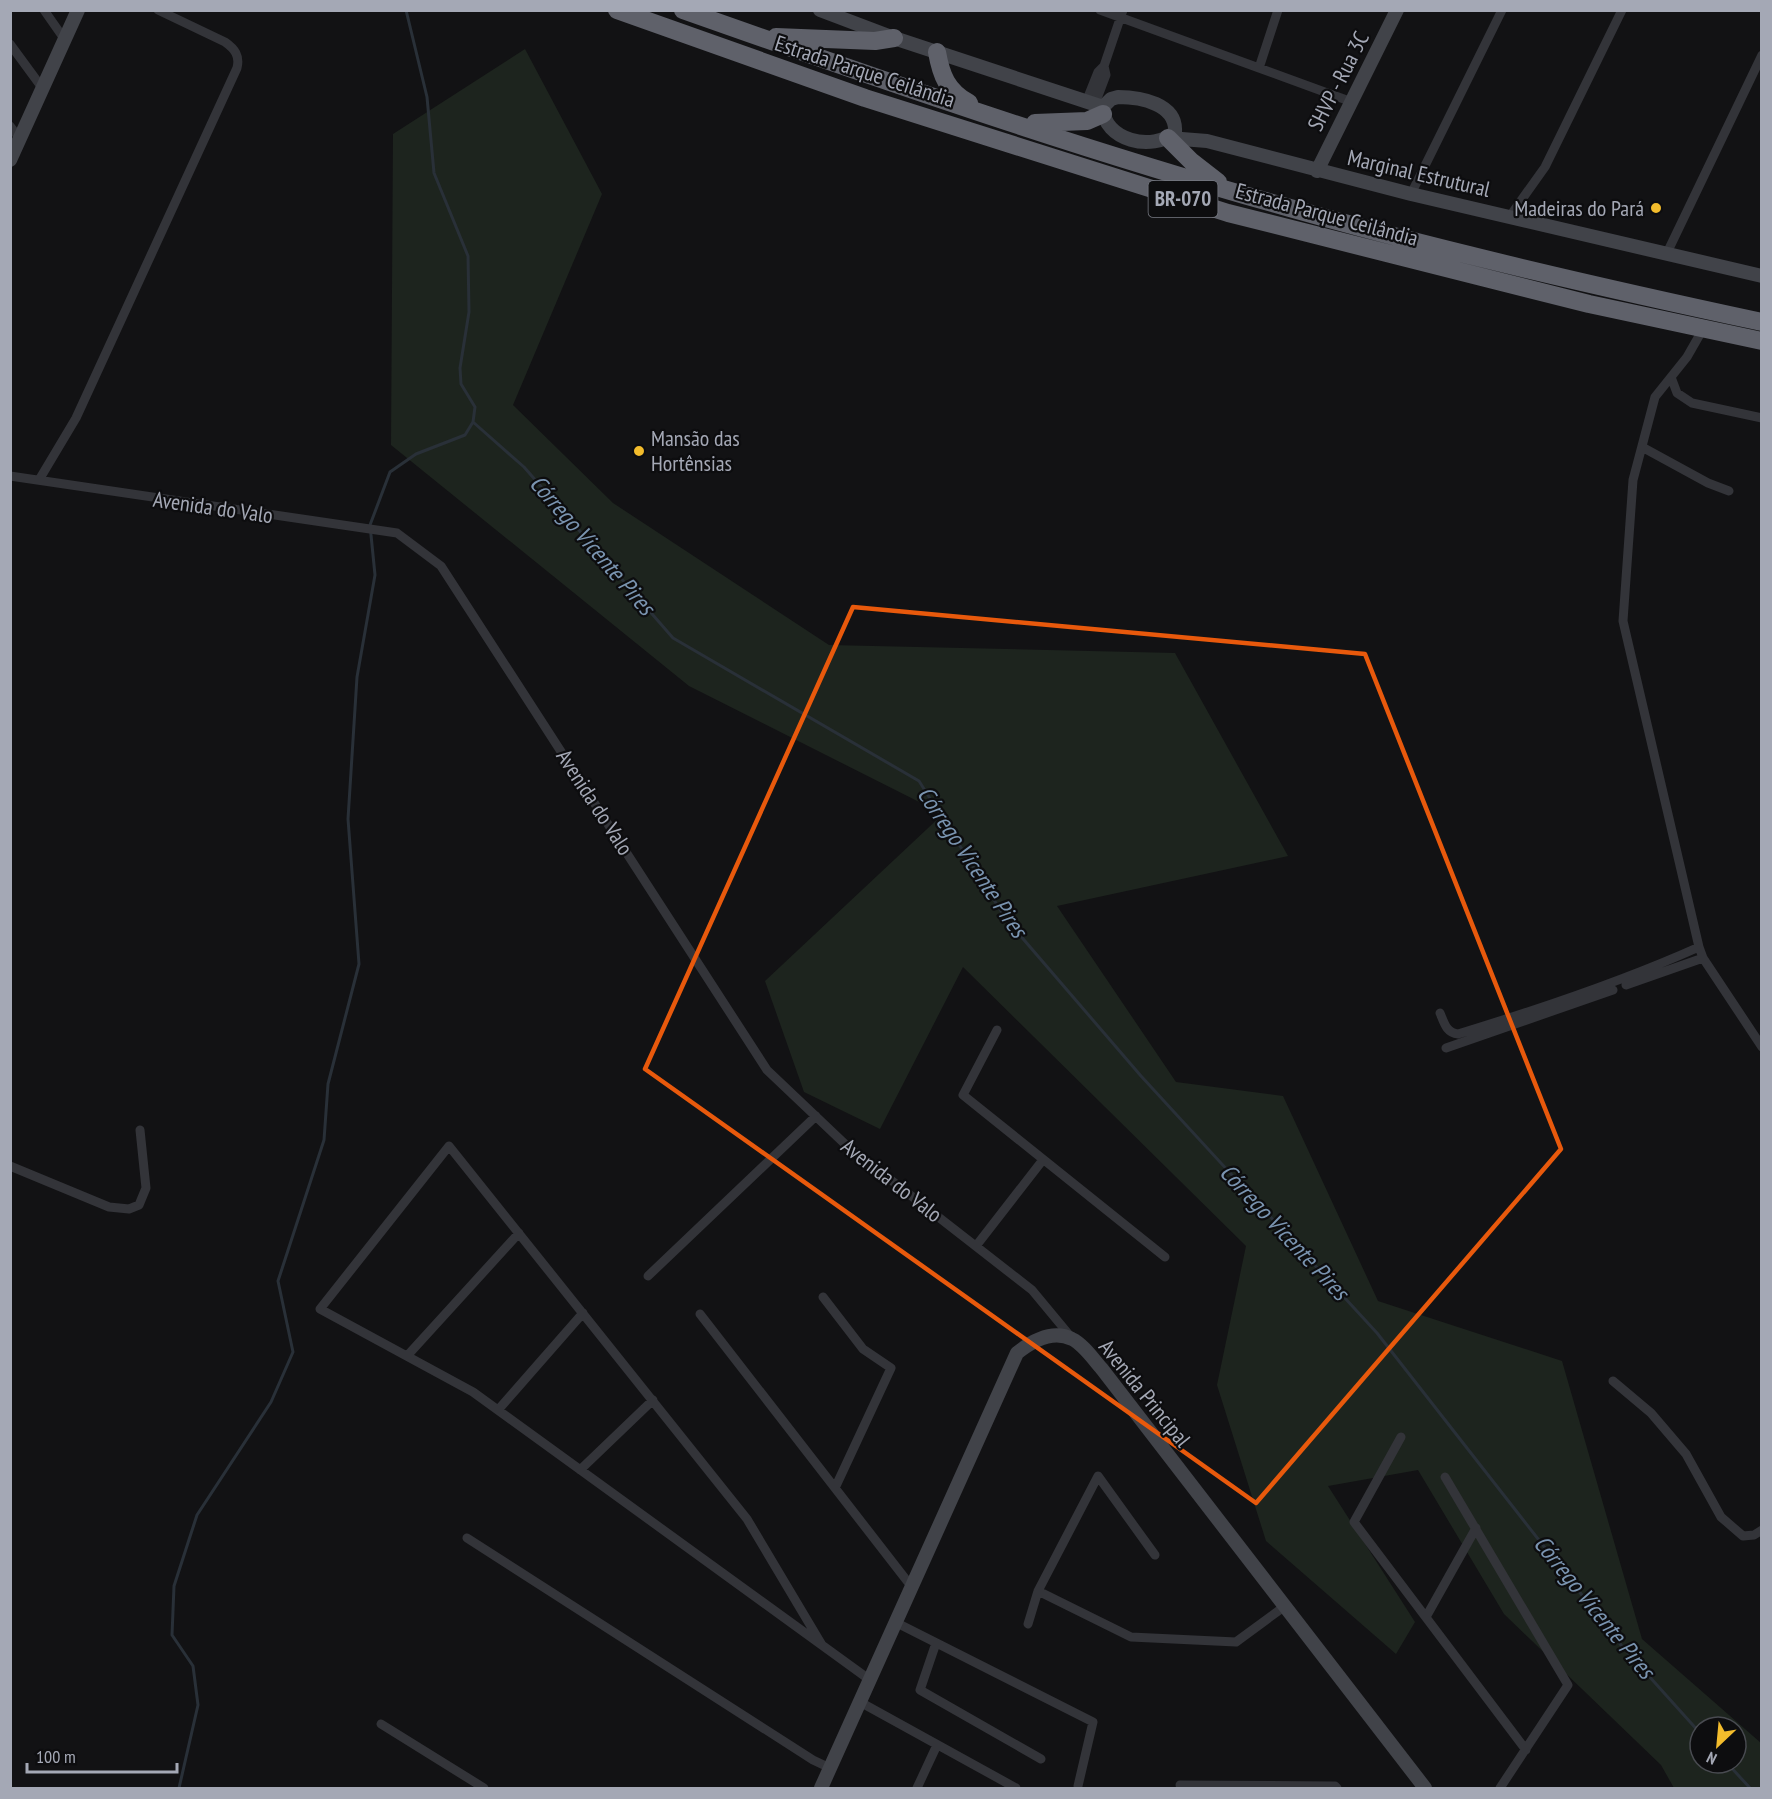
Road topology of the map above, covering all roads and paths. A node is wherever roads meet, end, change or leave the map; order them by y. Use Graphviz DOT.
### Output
graph roads {
  1 [pos="44,10"];
  2 [pos="78,10"];
  3 [pos="158,10"];
  4 [pos="617,10"];
  5 [pos="683,10"];
  6 [pos="820,10"];
  7 [pos="1100,10"];
  8 [pos="1278,10"];
  9 [pos="1397,10"];
  10 [pos="1502,10"];
  11 [pos="1622,10"];
  12 [pos="1122,14"];
  13 [pos="757,36"];
  14 [pos="894,38"];
  15 [pos="65,40"];
  16 [pos="10,44"];
  17 [pos="937,52"];
  18 [pos="1761,54"];
  19 [pos="1259,68"];
  20 [pos="43,89"];
  21 [pos="1352,102"];
  22 [pos="1097,107"];
  23 [pos="1003,120"];
  24 [pos="10,126"];
  25 [pos="1171,133"];
  26 [pos="20,139"];
  27 [pos="10,160"];
  28 [pos="1317,171"];
  29 [pos="1232,191"];
  30 [pos="1411,194"];
  31 [pos="1510,216"];
  32 [pos="1666,255"];
  33 [pos="1761,276"];
  34 [pos="1761,322"];
  35 [pos="1703,329"];
  36 [pos="1761,341"];
  37 [pos="1671,377"];
  38 [pos="1761,418"];
  39 [pos="1642,447"];
  40 [pos="10,476"];
  41 [pos="39,480"];
  42 [pos="1729,491"];
  43 [pos="1699,947"];
  44 [pos="1703,958"];
  45 [pos="1440,1013"];
  46 [pos="997,1030"];
  47 [pos="1761,1047"];
  48 [pos="1446,1048"];
  49 [pos="816,1116"];
  50 [pos="140,1130"];
  51 [pos="1042,1161"];
  52 [pos="10,1166"];
  53 [pos="519,1233"];
  54 [pos="976,1246"];
  55 [pos="1165,1257"];
  56 [pos="648,1276"];
  57 [pos="823,1297"];
  58 [pos="583,1313"];
  59 [pos="700,1314"];
  60 [pos="1072,1339"];
  61 [pos="407,1356"];
  62 [pos="1613,1381"];
  63 [pos="652,1400"];
  64 [pos="498,1410"];
  65 [pos="1401,1437"];
  66 [pos="580,1470"];
  67 [pos="1445,1477"];
  68 [pos="835,1488"];
  69 [pos="1476,1528"];
  70 [pos="1761,1530"];
  71 [pos="466,1538"];
  72 [pos="1155,1555"];
  73 [pos="911,1586"];
  74 [pos="1038,1591"];
  75 [pos="1285,1606"];
  76 [pos="1426,1617"];
  77 [pos="895,1622"];
  78 [pos="1028,1624"];
  79 [pos="936,1643"];
  80 [pos="822,1645"];
  81 [pos="870,1680"];
  82 [pos="860,1702"];
  83 [pos="381,1724"];
  84 [pos="937,1745"];
  85 [pos="1526,1750"];
  86 [pos="1041,1759"];
  87 [pos="830,1768"];
  88 [pos="1180,1785"];
  89 [pos="1078,1786"];
  90 [pos="484,1788"];
  91 [pos="821,1788"];
  92 [pos="917,1788"];
  93 [pos="1016,1788"];
  94 [pos="1337,1788"];
  95 [pos="1425,1788"];
  96 [pos="1500,1788"];
  1 -- 15 [label="street"];
  2 -- 15 [label="street"];
  3 -- 41 [label="street"];
  4 -- 35 [label="highway, Estrada Parque Ceilândia / BR-070"];
  5 -- 13 [label="highway, Estrada Parque Ceilândia / BR-070"];
  6 -- 14 [label="street"];
  7 -- 12 [label="street"];
  8 -- 19 [label="street"];
  9 -- 21 [label="street, SHVP - Rua 3C"];
  10 -- 30 [label="street"];
  11 -- 31 [label="street"];
  12 -- 19 [label="street"];
  12 -- 22 [label="street"];
  13 -- 14 [label="highway"];
  13 -- 23 [label="highway, Estrada Parque Ceilândia / BR-070"];
  14 -- 17 [label="street"];
  15 -- 20 [label="street"];
  16 -- 20 [label="street"];
  17 -- 22 [label="street"];
  17 -- 23 [label="highway"];
  18 -- 32 [label="street"];
  19 -- 21 [label="street"];
  20 -- 26 [label="street"];
  21 -- 28 [label="street, SHVP - Rua 3C"];
  22 -- 23 [label="highway"];
  22 -- 25 [label="street"];
  22 -- 25 [label="street, Marginal Estrutural"];
  23 -- 29 [label="highway, Estrada Parque Ceilândia / BR-070"];
  24 -- 26 [label="street"];
  25 -- 28 [label="street, Marginal Estrutural"];
  25 -- 29 [label="highway"];
  26 -- 27 [label="street"];
  28 -- 30 [label="street, Marginal Estrutural"];
  29 -- 34 [label="highway, Estrada Parque Ceilândia / BR-070"];
  30 -- 31 [label="street, Marginal Estrutural"];
  31 -- 32 [label="street, Marginal Estrutural"];
  32 -- 33 [label="street, Marginal Estrutural"];
  35 -- 36 [label="highway, Estrada Parque Ceilândia / BR-070"];
  35 -- 37 [label="street"];
  37 -- 38 [label="street"];
  37 -- 39 [label="street"];
  39 -- 42 [label="street"];
  39 -- 43 [label="street"];
  40 -- 41 [label="street, Avenida do Valo"];
  41 -- 49 [label="street, Avenida do Valo"];
  43 -- 44 [label="street"];
  43 -- 45 [label="street"];
  44 -- 47 [label="street"];
  44 -- 48 [label="street"];
  46 -- 51 [label="street"];
  49 -- 54 [label="street, Avenida do Valo"];
  49 -- 56 [label="street"];
  50 -- 52 [label="street"];
  51 -- 54 [label="street"];
  51 -- 55 [label="street"];
  53 -- 58 [label="street"];
  53 -- 61 [label="street"];
  53 -- 61 [label="street"];
  54 -- 60 [label="street, Avenida do Valo"];
  57 -- 68 [label="street"];
  58 -- 63 [label="street"];
  58 -- 64 [label="street"];
  59 -- 68 [label="street"];
  60 -- 73 [label="street, Avenida Principal"];
  60 -- 75 [label="street, Avenida Principal"];
  61 -- 64 [label="street"];
  62 -- 70 [label="street"];
  63 -- 66 [label="street"];
  63 -- 80 [label="street"];
  64 -- 66 [label="street"];
  65 -- 76 [label="street"];
  66 -- 80 [label="street"];
  67 -- 69 [label="street"];
  68 -- 73 [label="street"];
  69 -- 76 [label="street"];
  69 -- 85 [label="street"];
  71 -- 87 [label="street"];
  72 -- 74 [label="street"];
  73 -- 77 [label="street, Avenida Principal"];
  74 -- 75 [label="street"];
  74 -- 78 [label="street"];
  75 -- 95 [label="street, Avenida Principal"];
  76 -- 85 [label="street"];
  77 -- 79 [label="street"];
  77 -- 81 [label="street, Avenida Principal"];
  79 -- 86 [label="street"];
  79 -- 89 [label="street"];
  80 -- 81 [label="street"];
  81 -- 82 [label="street, Avenida Principal"];
  82 -- 84 [label="street"];
  82 -- 87 [label="street, Avenida Principal"];
  83 -- 90 [label="street"];
  84 -- 92 [label="street"];
  84 -- 93 [label="street"];
  85 -- 96 [label="street"];
  87 -- 91 [label="street, Avenida Principal"];
  88 -- 94 [label="street"];
}
